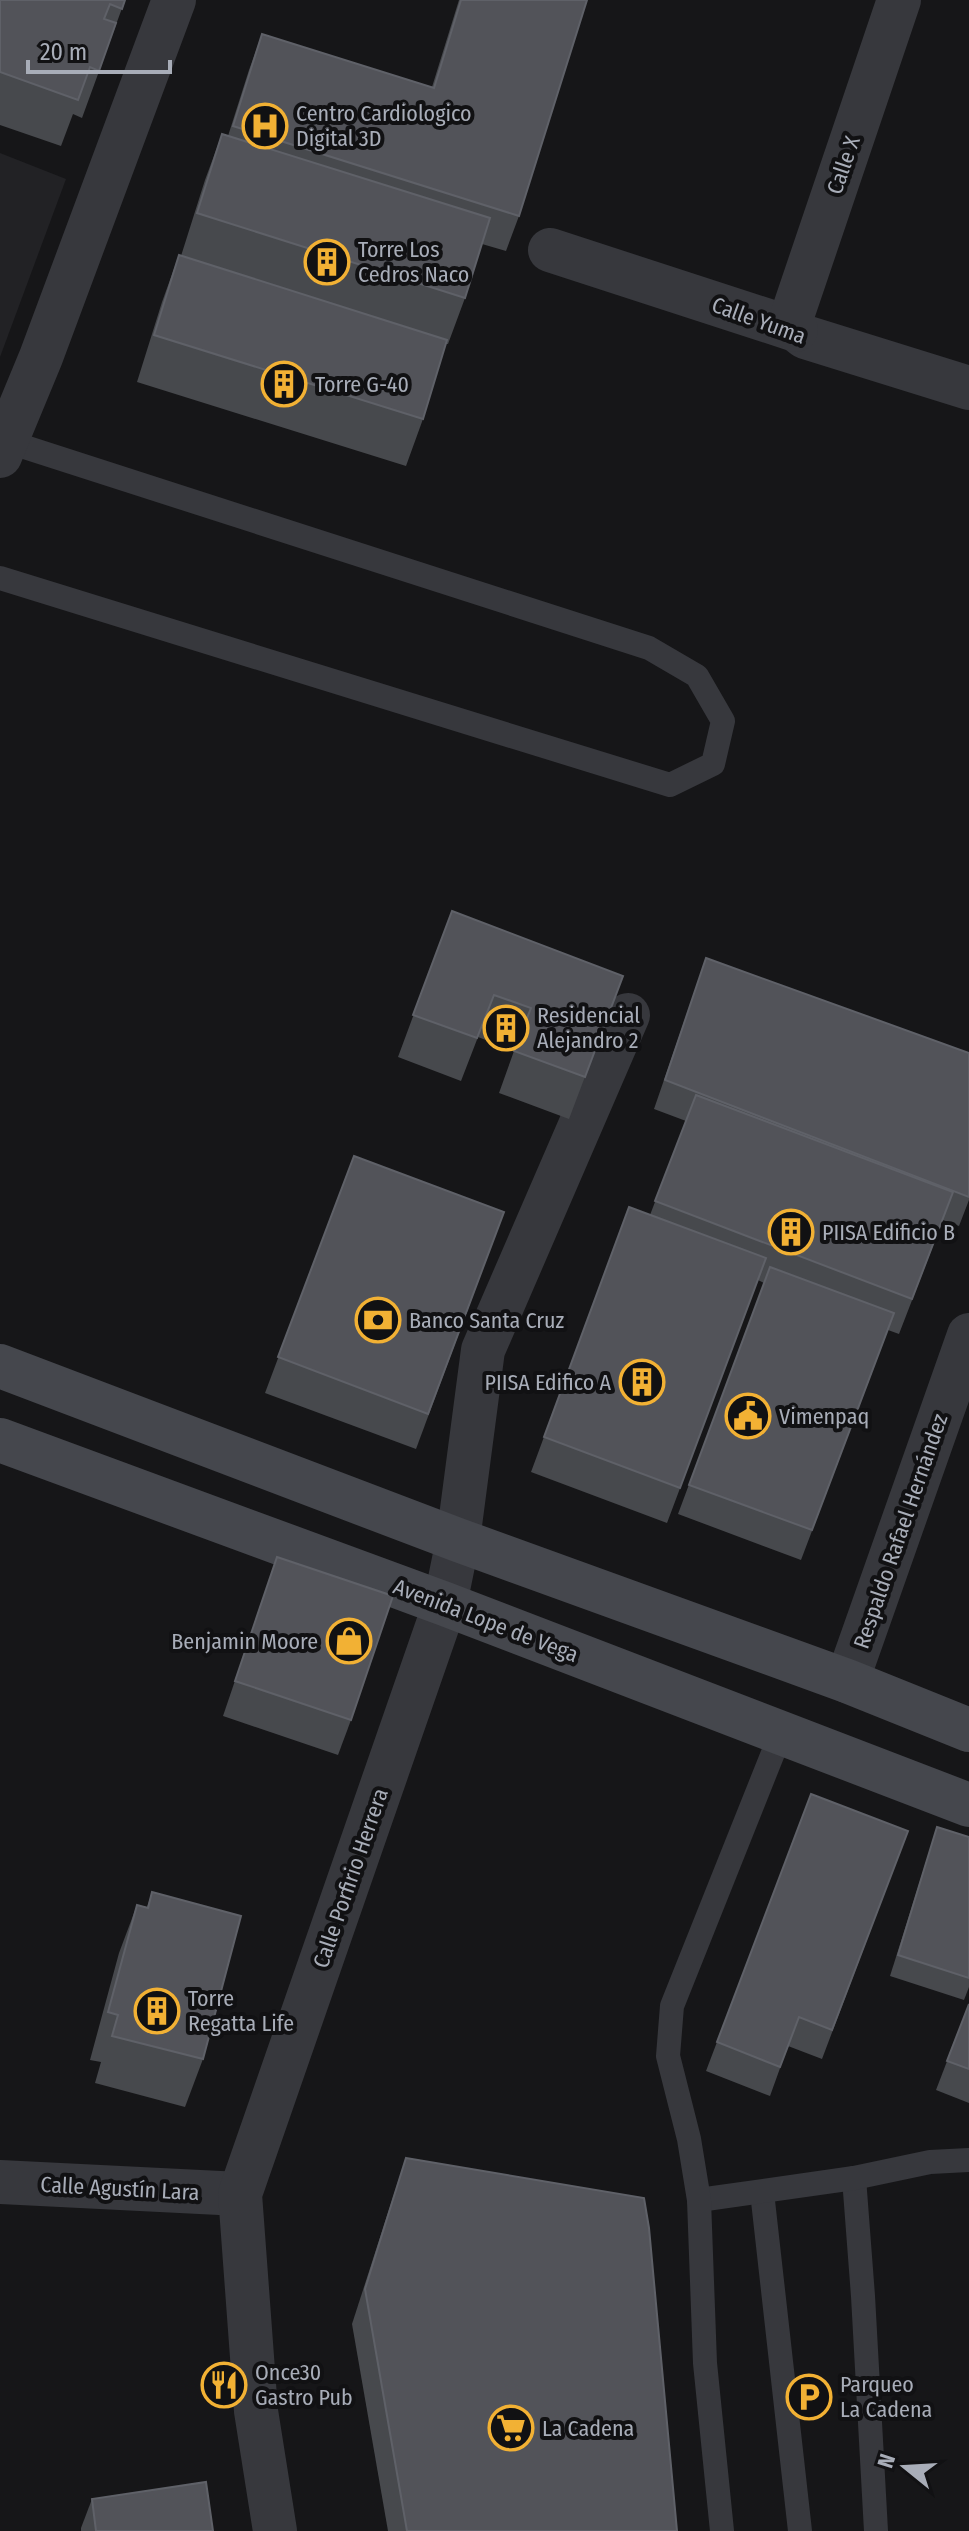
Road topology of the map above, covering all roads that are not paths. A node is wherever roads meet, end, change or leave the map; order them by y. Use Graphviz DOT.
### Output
graph roads {
  1 [pos="174,0"];
  2 [pos="899,0"];
  3 [pos="550,250"];
  4 [pos="796,330"];
  5 [pos="969,388"];
  6 [pos="3,448"];
  7 [pos="0,578"];
  8 [pos="628,1015"];
  9 [pos="969,1335"];
  10 [pos="0,1366"];
  11 [pos="0,1440"];
  12 [pos="458,1540"];
  13 [pos="445,1604"];
  14 [pos="847,1681"];
  15 [pos="969,1730"];
  16 [pos="781,1733"];
  17 [pos="969,1805"];
  18 [pos="969,2160"];
  19 [pos="854,2178"];
  20 [pos="0,2182"];
  21 [pos="762,2192"];
  22 [pos="240,2194"];
  23 [pos="699,2200"];
  24 [pos="275,2531"];
  25 [pos="722,2531"];
  26 [pos="800,2531"];
  27 [pos="876,2531"];
  1 -- 6 [label="street"];
  2 -- 4 [label="street, Calle X"];
  3 -- 4 [label="street, Calle Yuma"];
  4 -- 5 [label="street, Calle Yuma"];
  6 -- 7 [label="lane"];
  8 -- 12 [label="street, Calle Porfirio Herrera"];
  9 -- 14 [label="street, Respaldo Rafael Hernández"];
  10 -- 12 [label="main road"];
  11 -- 13 [label="main road, Avenida Lope de Vega"];
  12 -- 13 [label="street, Calle Porfirio Herrera"];
  12 -- 14 [label="main road"];
  13 -- 16 [label="main road, Avenida Lope de Vega"];
  13 -- 22 [label="street, Calle Porfirio Herrera"];
  14 -- 15 [label="main road"];
  16 -- 17 [label="main road, Avenida Lope de Vega"];
  16 -- 23 [label="lane"];
  18 -- 19 [label="lane"];
  19 -- 21 [label="lane"];
  19 -- 27 [label="lane"];
  20 -- 22 [label="street, Calle Agustín Lara"];
  21 -- 23 [label="lane"];
  21 -- 26 [label="lane"];
  22 -- 24 [label="street, Calle Porfirio Herrera"];
  23 -- 25 [label="lane"];
}
